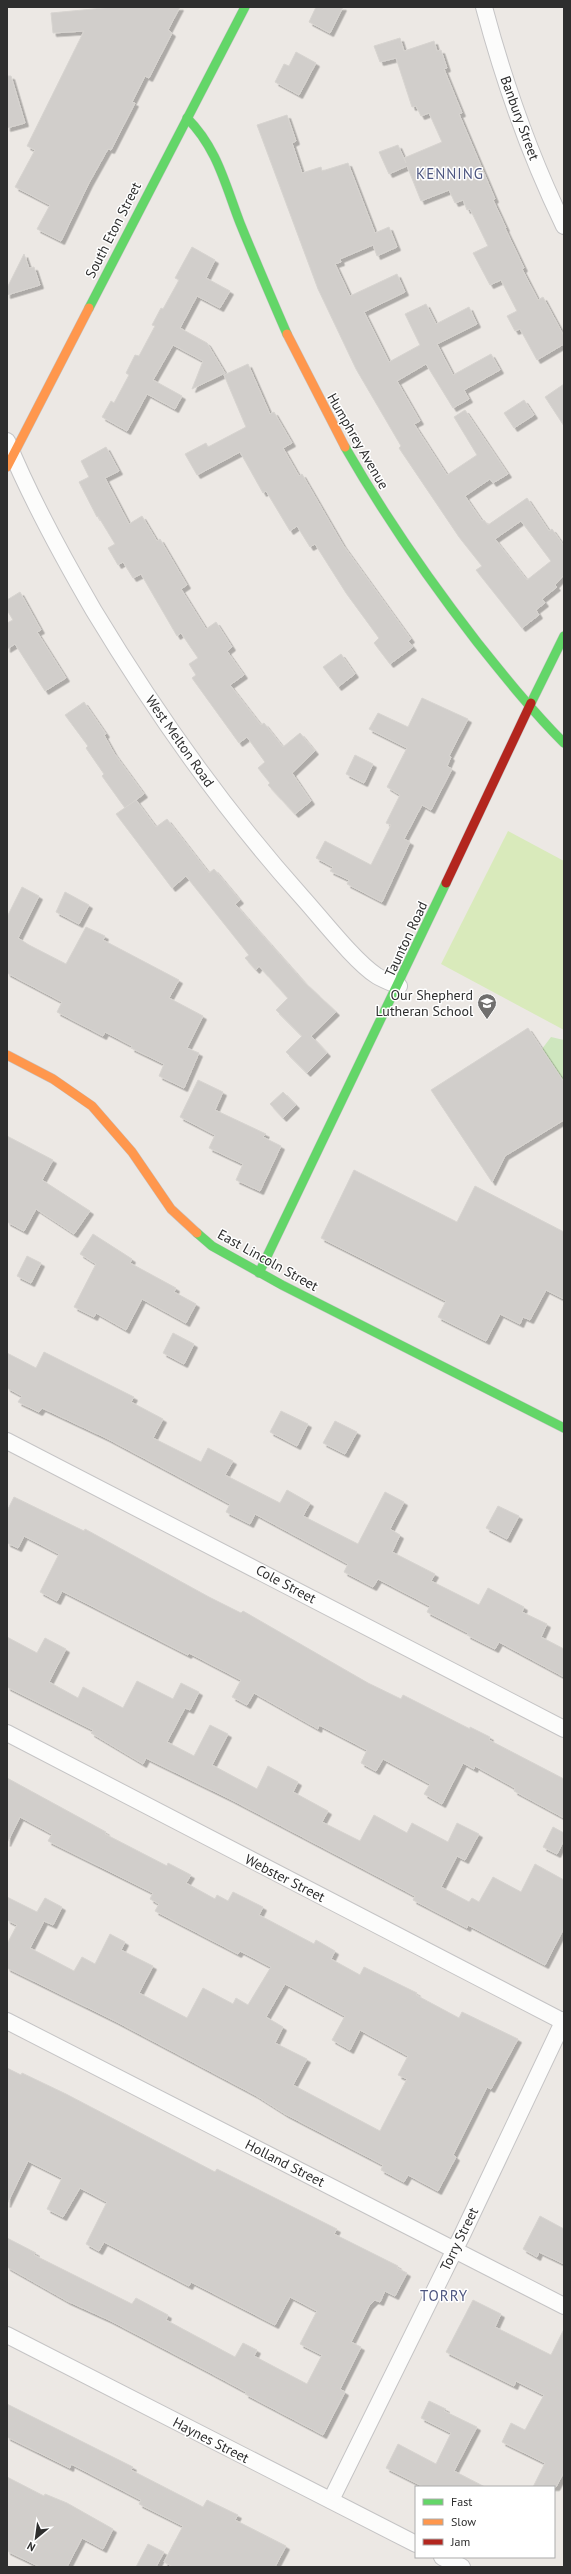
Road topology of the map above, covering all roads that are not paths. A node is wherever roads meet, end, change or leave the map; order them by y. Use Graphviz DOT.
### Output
graph roads {
  1 [pos="245,7"];
  2 [pos="484,7"];
  3 [pos="188,118"];
  4 [pos="564,226"];
  5 [pos="9,454"];
  6 [pos="564,636"];
  7 [pos="530,706"];
  8 [pos="564,743"];
  9 [pos="399,986"];
  10 [pos="7,1055"];
  11 [pos="259,1273"];
  12 [pos="564,1428"];
  13 [pos="7,1441"];
  14 [pos="564,1729"];
  15 [pos="7,1733"];
  16 [pos="7,2021"];
  17 [pos="564,2021"];
  18 [pos="455,2250"];
  19 [pos="564,2306"];
  20 [pos="7,2335"];
  21 [pos="331,2500"];
  22 [pos="415,2543"];
  23 [pos="444,2558"];
  24 [pos="462,2567"];
  1 -- 3 [label="street, South Eton Street"];
  2 -- 4 [label="street, Banbury Street"];
  3 -- 5 [label="street, South Eton Street"];
  3 -- 7 [label="street, Humphrey Avenue"];
  5 -- 9 [label="street, West Melton Road"];
  6 -- 7 [label="street, Taunton Road"];
  7 -- 8 [label="street, Humphrey Avenue"];
  7 -- 9 [label="street, Taunton Road"];
  9 -- 11 [label="street, Taunton Road"];
  10 -- 11 [label="street, East Lincoln Street"];
  11 -- 12 [label="street, East Lincoln Street"];
  13 -- 14 [label="street, Cole Street"];
  15 -- 17 [label="street, Webster Street"];
  16 -- 18 [label="street, Holland Street"];
  17 -- 18 [label="street, Torry Street"];
  18 -- 19 [label="street, Holland Street"];
  18 -- 21 [label="street, Torry Street"];
  20 -- 21 [label="street, Haynes Street"];
  21 -- 22 [label="street, Haynes Street"];
  23 -- 24 [label="street"];
}
